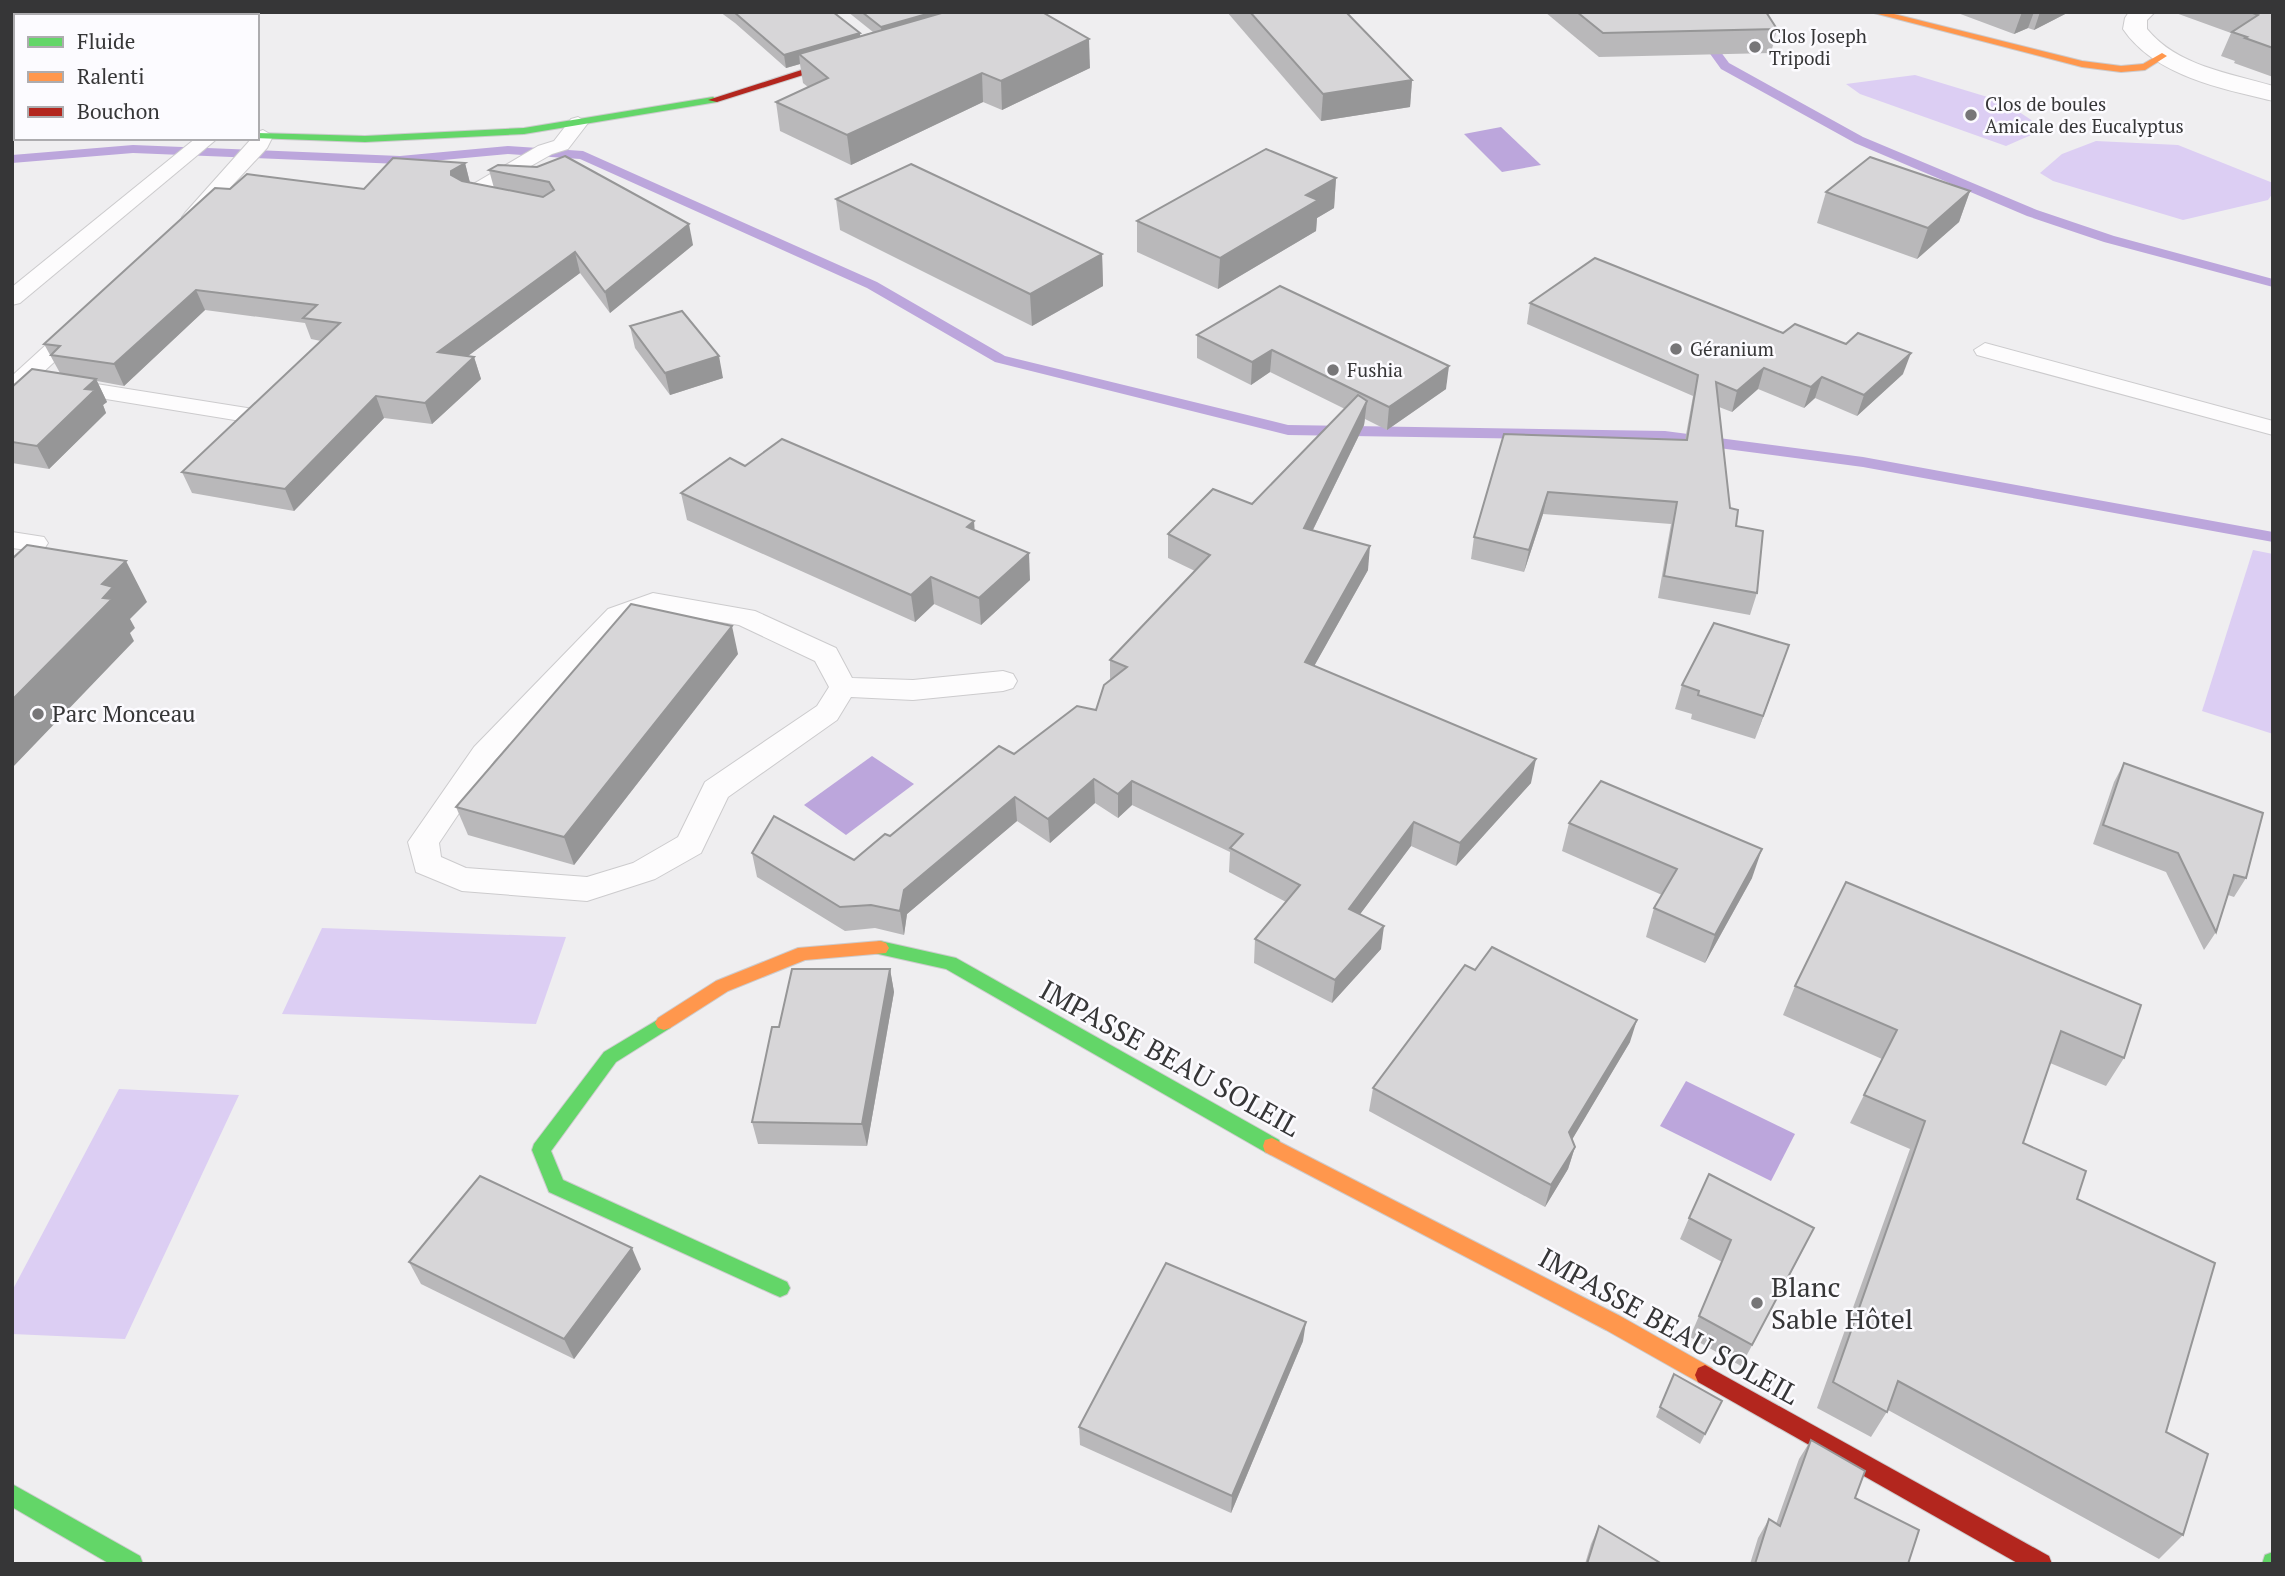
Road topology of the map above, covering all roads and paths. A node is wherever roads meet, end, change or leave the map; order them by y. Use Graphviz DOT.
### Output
graph roads {
  1 [pos="1874,12"];
  2 [pos="2144,12"];
  3 [pos="867,52"];
  4 [pos="2162,56"];
  5 [pos="2273,94"];
  6 [pos="578,123"];
  7 [pos="257,143"];
  8 [pos="198,147"];
  9 [pos="508,201"];
  10 [pos="175,235"];
  11 [pos="12,298"];
  12 [pos="99,308"];
  13 [pos="1985,350"];
  14 [pos="247,415"];
  15 [pos="2273,428"];
  16 [pos="1003,681"];
  17 [pos="843,687"];
  18 [pos="780,1288"];
  19 [pos="12,1495"];
  20 [pos="132,1564"];
  21 [pos="2041,1564"];
  1 -- 4 [label="street"];
  2 -- 4 [label="street"];
  3 -- 6 [label="street"];
  4 -- 5 [label="street"];
  6 -- 7 [label="street"];
  6 -- 9 [label="lane"];
  7 -- 10 [label="lane"];
  8 -- 11 [label="lane"];
  12 -- 14 [label="lane"];
  13 -- 15 [label="lane"];
  16 -- 17 [label="lane"];
  17 -- 17 [label="lane"];
  18 -- 21 [label="street, IMPASSE BEAU SOLEIL"];
  19 -- 20 [label="street"];
}
